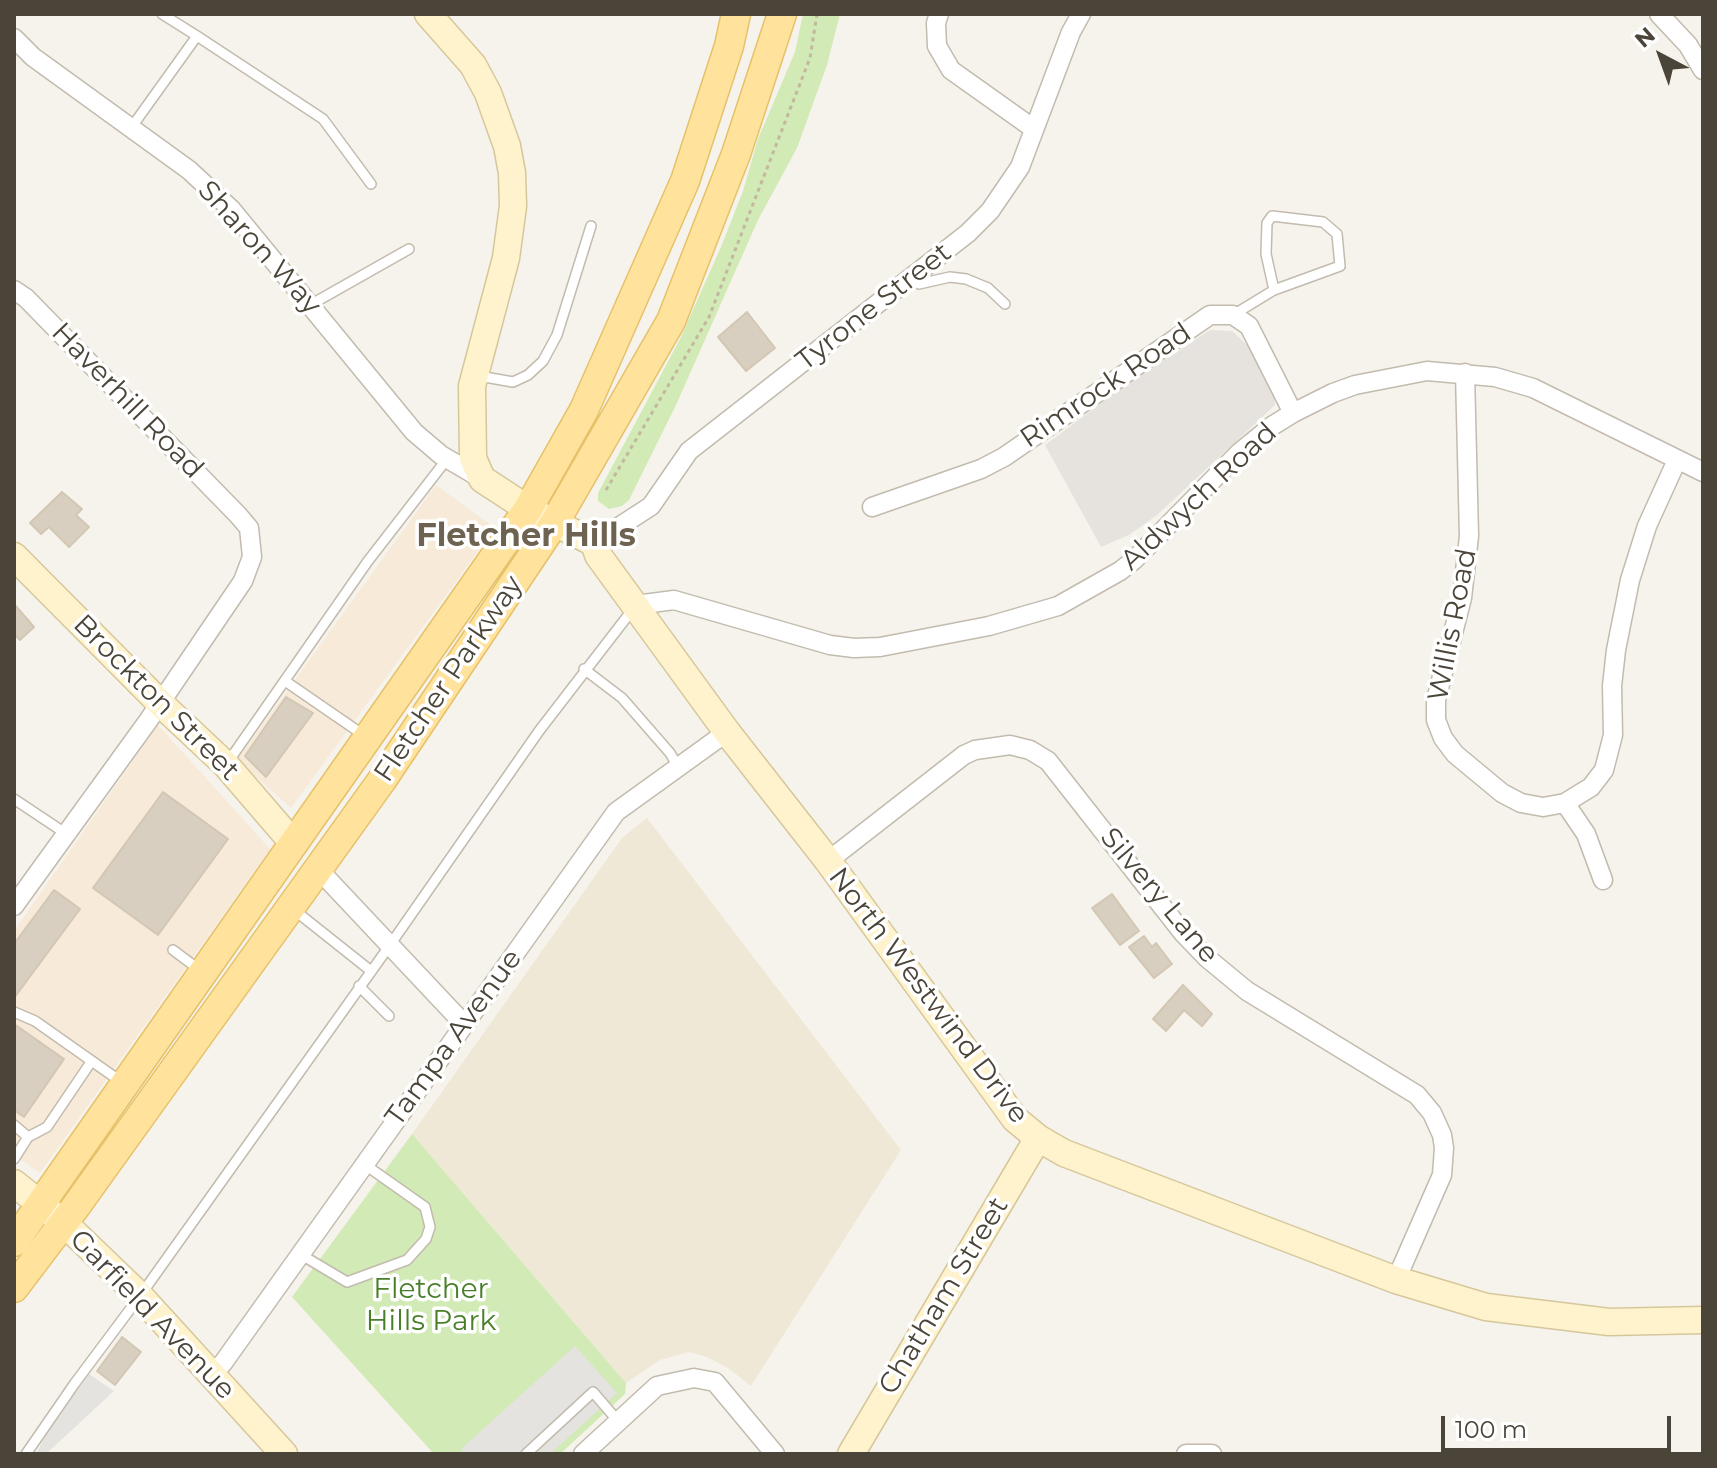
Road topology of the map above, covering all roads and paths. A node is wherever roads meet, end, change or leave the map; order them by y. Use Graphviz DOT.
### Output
graph roads {
  1 [pos="162,14"];
  2 [pos="428,14"];
  3 [pos="736,14"];
  4 [pos="782,14"];
  5 [pos="817,14"];
  6 [pos="939,14"];
  7 [pos="1081,14"];
  8 [pos="1659,14"];
  9 [pos="197,36"];
  10 [pos="14,38"];
  11 [pos="1703,70"];
  12 [pos="131,128"];
  13 [pos="1034,129"];
  14 [pos="371,184"];
  15 [pos="591,226"];
  16 [pos="409,249"];
  17 [pos="911,277"];
  18 [pos="14,290"];
  19 [pos="1274,290"];
  20 [pos="1005,304"];
  21 [pos="310,305"];
  22 [pos="1233,315"];
  23 [pos="1465,373"];
  24 [pos="475,375"];
  25 [pos="1293,413"];
  26 [pos="447,459"];
  27 [pos="1677,460"];
  28 [pos="1703,472"];
  29 [pos="482,479"];
  30 [pos="606,490"];
  31 [pos="872,507"];
  32 [pos="528,509"];
  33 [pos="555,522"];
  34 [pos="594,543"];
  35 [pos="14,556"];
  36 [pos="636,605"];
  37 [pos="584,669"];
  38 [pos="285,681"];
  39 [pos="160,703"];
  40 [pos="727,732"];
  41 [pos="368,738"];
  42 [pos="226,765"];
  43 [pos="679,767"];
  44 [pos="14,799"];
  45 [pos="325,799"];
  46 [pos="1565,803"];
  47 [pos="65,833"];
  48 [pos="294,844"];
  49 [pos="828,861"];
  50 [pos="318,869"];
  51 [pos="1603,880"];
  52 [pos="14,906"];
  53 [pos="291,907"];
  54 [pos="390,945"];
  55 [pos="173,950"];
  56 [pos="371,971"];
  57 [pos="204,973"];
  58 [pos="359,986"];
  59 [pos="14,1012"];
  60 [pos="389,1016"];
  61 [pos="464,1024"];
  62 [pos="91,1062"];
  63 [pos="125,1085"];
  64 [pos="14,1125"];
  65 [pos="28,1137"];
  66 [pos="1038,1138"];
  67 [pos="14,1159"];
  68 [pos="364,1164"];
  69 [pos="14,1183"];
  70 [pos="42,1204"];
  71 [pos="64,1223"];
  72 [pos="15,1238"];
  73 [pos="300,1254"];
  74 [pos="1396,1280"];
  75 [pos="14,1288"];
  76 [pos="140,1296"];
  77 [pos="1703,1320"];
  78 [pos="212,1374"];
  79 [pos="618,1421"];
  80 [pos="26,1454"];
  81 [pos="284,1454"];
  82 [pos="526,1454"];
  83 [pos="583,1454"];
  84 [pos="775,1454"];
  85 [pos="851,1454"];
  86 [pos="1186,1454"];
  87 [pos="1212,1454"];
  1 -- 9 [label="lane"];
  2 -- 24 [label="street"];
  3 -- 32 [label="main road, Fletcher Parkway"];
  4 -- 33 [label="main road, Fletcher Parkway"];
  5 -- 30 [label="path"];
  6 -- 13 [label="street"];
  7 -- 13 [label="street, Tyrone Street"];
  8 -- 11 [label="street"];
  9 -- 12 [label="lane"];
  9 -- 14 [label="lane"];
  10 -- 12 [label="street, Sharon Way"];
  12 -- 21 [label="street, Sharon Way"];
  13 -- 17 [label="street, Tyrone Street"];
  15 -- 24 [label="lane"];
  16 -- 21 [label="lane"];
  17 -- 20 [label="lane"];
  17 -- 34 [label="street, Tyrone Street"];
  18 -- 39 [label="street, Haverhill Road"];
  19 -- 19 [label="lane"];
  19 -- 22 [label="lane"];
  21 -- 26 [label="street, Sharon Way"];
  22 -- 25 [label="street"];
  22 -- 31 [label="street, Rimrock Road"];
  23 -- 25 [label="street, Aldwych Road"];
  23 -- 27 [label="street, Aldwych Road"];
  23 -- 46 [label="street, Willis Road"];
  24 -- 29 [label="street"];
  25 -- 36 [label="street, Aldwych Road"];
  26 -- 29 [label="street, Sharon Way"];
  26 -- 38 [label="lane"];
  27 -- 28 [label="street, Aldwych Road"];
  27 -- 46 [label="street"];
  29 -- 32 [label="street"];
  32 -- 33 [label="street"];
  32 -- 41 [label="main road, Fletcher Parkway"];
  33 -- 34 [label="street"];
  33 -- 50 [label="main road, Fletcher Parkway"];
  34 -- 36 [label="street, North Westwind Drive"];
  35 -- 39 [label="street, Brockton Street"];
  36 -- 37 [label="lane"];
  36 -- 40 [label="street, North Westwind Drive"];
  37 -- 43 [label="lane"];
  37 -- 54 [label="lane"];
  38 -- 41 [label="lane"];
  38 -- 42 [label="lane"];
  39 -- 42 [label="street, Brockton Street"];
  39 -- 47 [label="street"];
  40 -- 43 [label="street, Tampa Avenue"];
  40 -- 49 [label="street, North Westwind Drive"];
  41 -- 45 [label="main road, Fletcher Parkway"];
  42 -- 48 [label="street, Brockton Street"];
  43 -- 61 [label="street, Tampa Avenue"];
  44 -- 47 [label="lane"];
  45 -- 48 [label="main road, Fletcher Parkway"];
  45 -- 50 [label="main road"];
  46 -- 51 [label="street"];
  47 -- 52 [label="street"];
  48 -- 53 [label="main road"];
  48 -- 57 [label="main road, Fletcher Parkway"];
  49 -- 66 [label="street, North Westwind Drive"];
  49 -- 74 [label="street, Silvery Lane"];
  50 -- 53 [label="main road, Fletcher Parkway"];
  50 -- 54 [label="street"];
  53 -- 56 [label="lane"];
  53 -- 71 [label="main road, Fletcher Parkway"];
  54 -- 56 [label="lane"];
  54 -- 61 [label="street"];
  55 -- 57 [label="lane"];
  56 -- 58 [label="lane"];
  57 -- 63 [label="main road, Fletcher Parkway"];
  58 -- 60 [label="lane"];
  58 -- 76 [label="lane"];
  59 -- 62 [label="lane"];
  61 -- 68 [label="street, Tampa Avenue"];
  62 -- 63 [label="lane"];
  62 -- 65 [label="lane"];
  63 -- 70 [label="main road, Fletcher Parkway"];
  64 -- 65 [label="lane"];
  65 -- 67 [label="lane"];
  66 -- 74 [label="street, North Westwind Drive"];
  66 -- 85 [label="street, Chatham Street"];
  68 -- 73 [label="street, Tampa Avenue"];
  68 -- 73 [label="lane"];
  69 -- 70 [label="street, Garfield Avenue"];
  70 -- 71 [label="street, Garfield Avenue"];
  70 -- 72 [label="main road, Fletcher Parkway"];
  71 -- 75 [label="main road, Fletcher Parkway"];
  71 -- 76 [label="street, Garfield Avenue"];
  73 -- 78 [label="street, Tampa Avenue"];
  74 -- 77 [label="street, North Westwind Drive"];
  76 -- 78 [label="street, Garfield Avenue"];
  76 -- 80 [label="lane"];
  78 -- 81 [label="street, Garfield Avenue"];
  79 -- 82 [label="lane"];
  79 -- 83 [label="street"];
  79 -- 84 [label="street"];
  86 -- 87 [label="street"];
}
